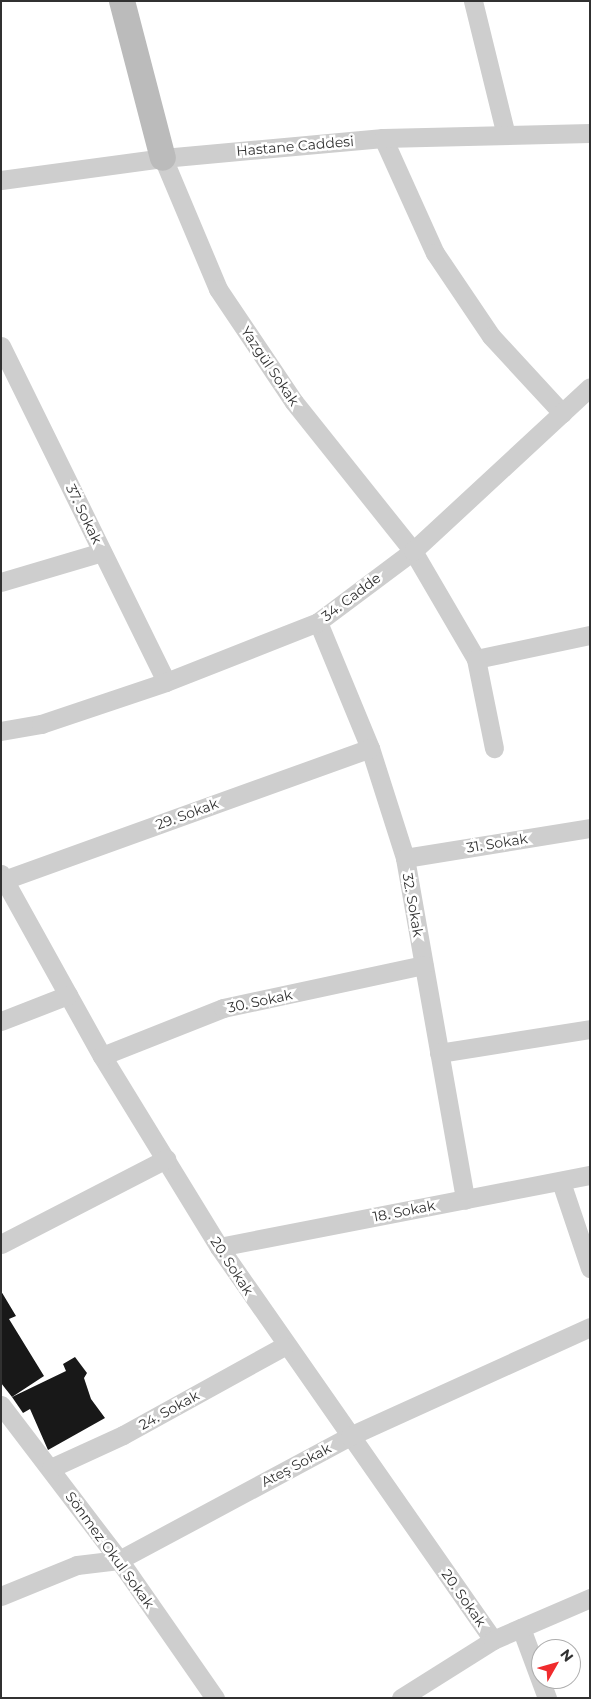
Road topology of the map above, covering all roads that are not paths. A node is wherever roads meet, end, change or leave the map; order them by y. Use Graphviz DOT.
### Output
graph roads {
  1 [pos="122,1"];
  2 [pos="473,1"];
  3 [pos="590,133"];
  4 [pos="506,135"];
  5 [pos="383,138"];
  6 [pos="163,158"];
  7 [pos="1,180"];
  8 [pos="2,349"];
  9 [pos="590,388"];
  10 [pos="562,413"];
  11 [pos="413,550"];
  12 [pos="102,552"];
  13 [pos="1,582"];
  14 [pos="318,622"];
  15 [pos="590,636"];
  16 [pos="476,659"];
  17 [pos="166,682"];
  18 [pos="1,731"];
  19 [pos="370,748"];
  20 [pos="494,748"];
  21 [pos="590,828"];
  22 [pos="405,858"];
  23 [pos="3,877"];
  24 [pos="423,965"];
  25 [pos="68,995"];
  26 [pos="1,1020"];
  27 [pos="590,1029"];
  28 [pos="439,1053"];
  29 [pos="102,1056"];
  30 [pos="166,1159"];
  31 [pos="590,1175"];
  32 [pos="561,1182"];
  33 [pos="465,1200"];
  34 [pos="1,1244"];
  35 [pos="219,1246"];
  36 [pos="590,1268"];
  37 [pos="590,1327"];
  38 [pos="284,1346"];
  39 [pos="4,1414"];
  40 [pos="350,1436"];
  41 [pos="51,1468"];
  42 [pos="119,1560"];
  43 [pos="1,1596"];
  44 [pos="590,1598"];
  45 [pos="521,1628"];
  46 [pos="493,1640"];
  47 [pos="215,1698"];
  48 [pos="401,1698"];
  49 [pos="547,1698"];
  1 -- 6 [label="main road"];
  2 -- 4 [label="street"];
  3 -- 4 [label="street, Hastane Caddesi"];
  4 -- 5 [label="street, Hastane Caddesi"];
  5 -- 6 [label="street, Hastane Caddesi"];
  5 -- 10 [label="street"];
  6 -- 7 [label="street, Hastane Caddesi"];
  6 -- 11 [label="street, Yazgül Sokak"];
  8 -- 12 [label="street, 37. Sokak"];
  9 -- 10 [label="street, 34. Cadde"];
  10 -- 11 [label="street, 34. Cadde"];
  11 -- 14 [label="street, 34. Cadde"];
  11 -- 16 [label="street, Yazgül Sokak"];
  12 -- 13 [label="street"];
  12 -- 17 [label="street, 37. Sokak"];
  14 -- 17 [label="street, 34. Cadde"];
  14 -- 19 [label="street, 32. Sokak"];
  15 -- 16 [label="street"];
  16 -- 20 [label="street, Yazgül Sokak"];
  17 -- 18 [label="street, 34. Cadde"];
  19 -- 22 [label="street, 32. Sokak"];
  19 -- 23 [label="street, 29. Sokak"];
  21 -- 22 [label="street, 31. Sokak"];
  22 -- 24 [label="street, 32. Sokak"];
  23 -- 25 [label="street, 20. Sokak"];
  24 -- 28 [label="street, 32. Sokak"];
  24 -- 29 [label="street, 30. Sokak"];
  25 -- 26 [label="street"];
  25 -- 29 [label="street, 20. Sokak"];
  27 -- 28 [label="street"];
  28 -- 33 [label="street, 32. Sokak"];
  29 -- 30 [label="street, 20. Sokak"];
  30 -- 34 [label="street"];
  30 -- 35 [label="street, 20. Sokak"];
  31 -- 32 [label="street, 18. Sokak"];
  32 -- 33 [label="street, 18. Sokak"];
  32 -- 36 [label="street"];
  33 -- 35 [label="street, 18. Sokak"];
  35 -- 38 [label="street, 20. Sokak"];
  37 -- 40 [label="street, Ateş Sokak"];
  38 -- 40 [label="street, 20. Sokak"];
  38 -- 41 [label="street, 24. Sokak"];
  39 -- 41 [label="street, Sönmez Okul Sokak"];
  40 -- 42 [label="street, Ateş Sokak"];
  40 -- 46 [label="street, 20. Sokak"];
  41 -- 42 [label="street, Sönmez Okul Sokak"];
  42 -- 43 [label="street, Ateş Sokak"];
  42 -- 47 [label="street, Sönmez Okul Sokak"];
  44 -- 45 [label="street"];
  45 -- 46 [label="street"];
  45 -- 49 [label="street"];
  46 -- 48 [label="street"];
}
